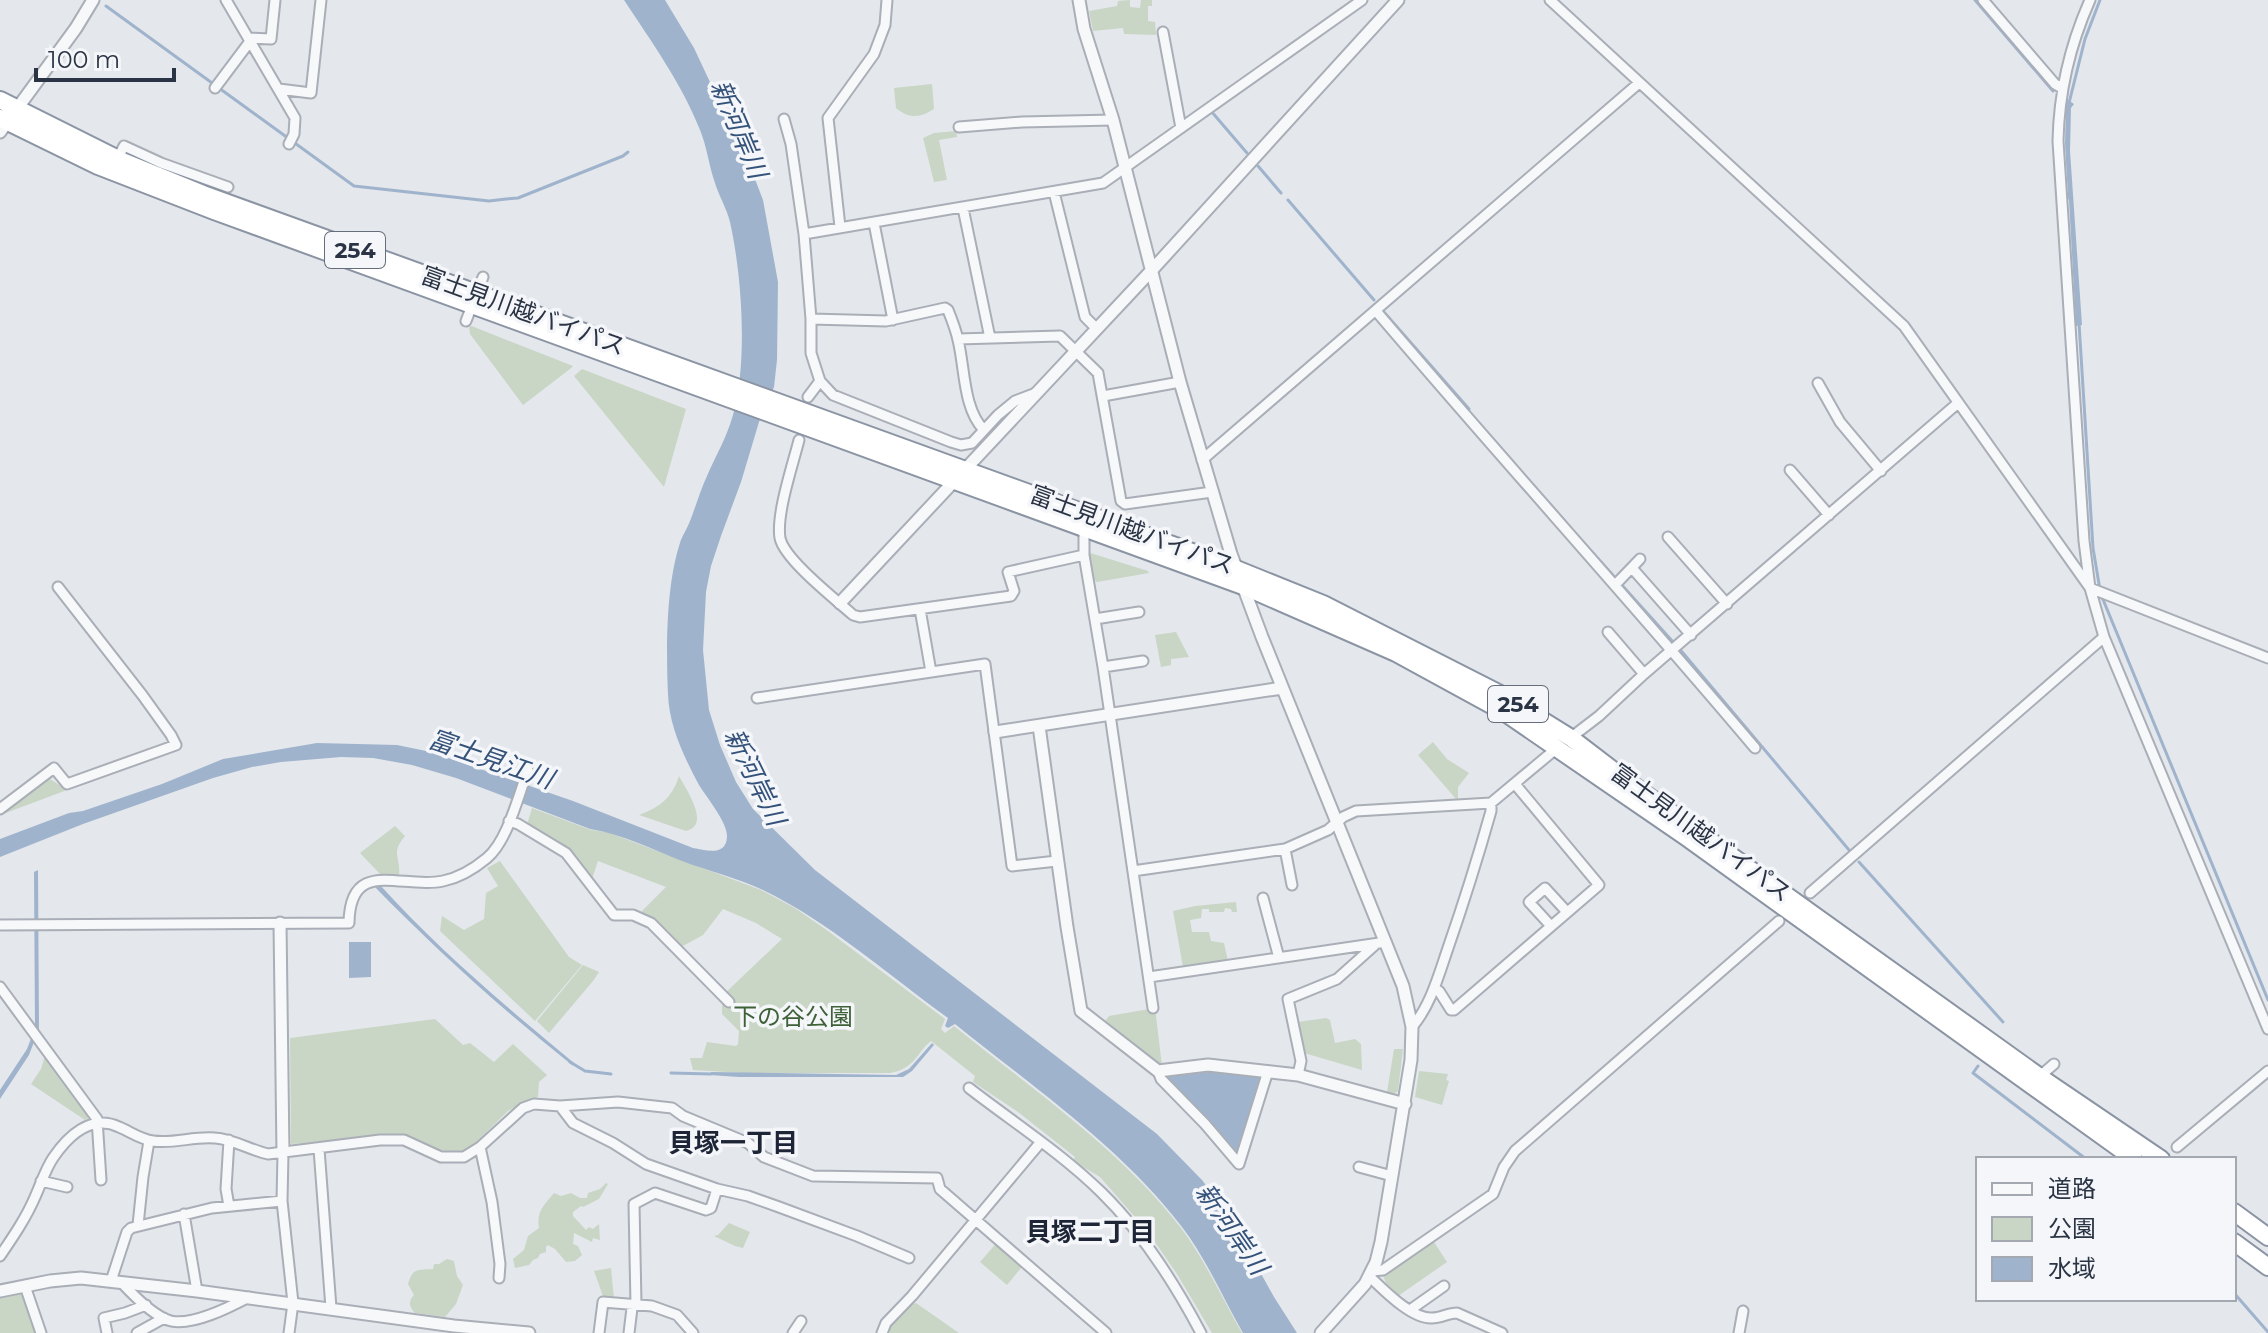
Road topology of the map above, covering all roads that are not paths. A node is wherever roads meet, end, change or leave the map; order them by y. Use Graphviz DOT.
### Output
graph roads {
  1 [pos="93,0"];
  2 [pos="226,0"];
  3 [pos="275,0"];
  4 [pos="321,0"];
  5 [pos="887,0"];
  6 [pos="1079,0"];
  7 [pos="1362,0"];
  8 [pos="1398,0"];
  9 [pos="1550,0"];
  10 [pos="1983,0"];
  11 [pos="2090,0"];
  12 [pos="1349,4"];
  13 [pos="1163,32"];
  14 [pos="250,39"];
  15 [pos="1639,83"];
  16 [pos="217,86"];
  17 [pos="2062,88"];
  18 [pos="279,89"];
  19 [pos="0,100"];
  20 [pos="784,119"];
  21 [pos="6,120"];
  22 [pos="1113,120"];
  23 [pos="959,127"];
  24 [pos="1181,128"];
  25 [pos="291,141"];
  26 [pos="118,158"];
  27 [pos="1125,170"];
  28 [pos="228,187"];
  29 [pos="1054,192"];
  30 [pos="963,208"];
  31 [pos="874,223"];
  32 [pos="840,227"];
  33 [pos="804,234"];
  34 [pos="1151,271"];
  35 [pos="483,277"];
  36 [pos="472,307"];
  37 [pos="1376,311"];
  38 [pos="811,319"];
  39 [pos="893,320"];
  40 [pos="1096,328"];
  41 [pos="990,338"];
  42 [pos="958,339"];
  43 [pos="1076,349"];
  44 [pos="820,381"];
  45 [pos="1180,382"];
  46 [pos="1818,383"];
  47 [pos="1036,393"];
  48 [pos="1103,396"];
  49 [pos="808,397"];
  50 [pos="1958,403"];
  51 [pos="984,430"];
  52 [pos="799,440"];
  53 [pos="1202,460"];
  54 [pos="1790,470"];
  55 [pos="1881,471"];
  56 [pos="960,475"];
  57 [pos="1212,492"];
  58 [pos="1829,515"];
  59 [pos="1084,529"];
  60 [pos="1668,537"];
  61 [pos="1084,555"];
  62 [pos="1640,559"];
  63 [pos="1236,568"];
  64 [pos="1632,568"];
  65 [pos="1617,583"];
  66 [pos="1243,586"];
  67 [pos="58,587"];
  68 [pos="2090,588"];
  69 [pos="840,603"];
  70 [pos="1727,604"];
  71 [pos="920,609"];
  72 [pos="1139,612"];
  73 [pos="1095,619"];
  74 [pos="1608,632"];
  75 [pos="1691,635"];
  76 [pos="2104,637"];
  77 [pos="1676,649"];
  78 [pos="2268,658"];
  79 [pos="1143,661"];
  80 [pos="1103,667"];
  81 [pos="931,672"];
  82 [pos="1644,674"];
  83 [pos="1282,688"];
  84 [pos="757,698"];
  85 [pos="1109,715"];
  86 [pos="1039,726"];
  87 [pos="995,732"];
  88 [pos="1571,738"];
  89 [pos="1755,748"];
  90 [pos="1557,749"];
  91 [pos="528,770"];
  92 [pos="1515,784"];
  93 [pos="1491,803"];
  94 [pos="0,809"];
  95 [pos="510,817"];
  96 [pos="1337,822"];
  97 [pos="1285,849"];
  98 [pos="1057,861"];
  99 [pos="1133,871"];
  100 [pos="1292,885"];
  101 [pos="1810,893"];
  102 [pos="1263,898"];
  103 [pos="1567,912"];
  104 [pos="1779,921"];
  105 [pos="280,923"];
  106 [pos="0,925"];
  107 [pos="1551,926"];
  108 [pos="1380,943"];
  109 [pos="1279,958"];
  110 [pos="1149,977"];
  111 [pos="0,987"];
  112 [pos="1434,988"];
  113 [pos="729,1002"];
  114 [pos="1153,1008"];
  115 [pos="1412,1027"];
  116 [pos="2268,1029"];
  117 [pos="2054,1064"];
  118 [pos="1158,1071"];
  119 [pos="1268,1071"];
  120 [pos="2268,1071"];
  121 [pos="1298,1075"];
  122 [pos="2036,1081"];
  123 [pos="969,1088"];
  124 [pos="1405,1104"];
  125 [pos="560,1106"];
  126 [pos="98,1123"];
  127 [pos="229,1140"];
  128 [pos="149,1141"];
  129 [pos="1040,1143"];
  130 [pos="480,1147"];
  131 [pos="2177,1147"];
  132 [pos="319,1149"];
  133 [pos="283,1153"];
  134 [pos="2131,1157"];
  135 [pos="2158,1157"];
  136 [pos="1359,1167"];
  137 [pos="1392,1176"];
  138 [pos="101,1180"];
  139 [pos="41,1181"];
  140 [pos="67,1187"];
  141 [pos="717,1189"];
  142 [pos="282,1201"];
  143 [pos="229,1206"];
  144 [pos="2236,1206"];
  145 [pos="2236,1213"];
  146 [pos="184,1214"];
  147 [pos="975,1219"];
  148 [pos="138,1225"];
  149 [pos="2268,1227"];
  150 [pos="2236,1230"];
  151 [pos="2268,1237"];
  152 [pos="2236,1243"];
  153 [pos="2268,1253"];
  154 [pos="0,1256"];
  155 [pos="909,1258"];
  156 [pos="2268,1267"];
  157 [pos="1371,1273"];
  158 [pos="499,1278"];
  159 [pos="116,1282"];
  160 [pos="25,1286"];
  161 [pos="1444,1286"];
  162 [pos="0,1291"];
  163 [pos="197,1291"];
  164 [pos="249,1297"];
  165 [pos="293,1303"];
  166 [pos="636,1304"];
  167 [pos="146,1305"];
  168 [pos="331,1308"];
  169 [pos="1410,1310"];
  170 [pos="1743,1311"];
  171 [pos="164,1318"];
  172 [pos="801,1321"];
  173 [pos="180,1322"];
  174 [pos="453,1329"];
  175 [pos="41,1333"];
  176 [pos="107,1333"];
  177 [pos="137,1333"];
  178 [pos="181,1333"];
  179 [pos="289,1333"];
  180 [pos="529,1333"];
  181 [pos="599,1333"];
  182 [pos="629,1333"];
  183 [pos="693,1333"];
  184 [pos="793,1333"];
  185 [pos="882,1333"];
  186 [pos="1106,1333"];
  187 [pos="1201,1333"];
  188 [pos="1321,1333"];
  189 [pos="1502,1333"];
  190 [pos="1739,1333"];
  1 -- 21 [label="street"];
  2 -- 14 [label="street"];
  3 -- 14 [label="street"];
  4 -- 18 [label="street"];
  5 -- 32 [label="street"];
  6 -- 22 [label="street"];
  7 -- 12 [label="street"];
  8 -- 34 [label="street"];
  9 -- 15 [label="street"];
  10 -- 17 [label="street"];
  11 -- 17 [label="street"];
  12 -- 24 [label="street"];
  13 -- 24 [label="street"];
  14 -- 16 [label="street"];
  14 -- 18 [label="street"];
  15 -- 37 [label="street"];
  15 -- 50 [label="street"];
  17 -- 68 [label="street"];
  18 -- 25 [label="street"];
  19 -- 21 [label="highway, 富士見川越バイパス / 254"];
  20 -- 33 [label="street"];
  21 -- 26 [label="highway, 富士見川越バイパス / 254"];
  21 -- 36 [label="highway, 富士見川越バイパス / 254"];
  22 -- 23 [label="street"];
  22 -- 27 [label="street"];
  24 -- 27 [label="street"];
  26 -- 28 [label="street"];
  26 -- 36 [label="highway, 富士見川越バイパス / 254"];
  27 -- 29 [label="street"];
  27 -- 34 [label="street"];
  29 -- 30 [label="street"];
  29 -- 40 [label="street"];
  30 -- 31 [label="street"];
  30 -- 41 [label="street"];
  31 -- 32 [label="street"];
  31 -- 39 [label="street"];
  32 -- 33 [label="street"];
  33 -- 38 [label="street"];
  34 -- 40 [label="street"];
  34 -- 45 [label="street"];
  35 -- 36 [label="street"];
  36 -- 56 [label="highway, 富士見川越バイパス / 254"];
  37 -- 53 [label="street"];
  37 -- 65 [label="street"];
  38 -- 39 [label="street"];
  38 -- 44 [label="street"];
  39 -- 42 [label="street"];
  40 -- 43 [label="street"];
  41 -- 42 [label="street"];
  41 -- 43 [label="street"];
  42 -- 51 [label="street"];
  43 -- 47 [label="street"];
  43 -- 48 [label="street"];
  44 -- 49 [label="street"];
  44 -- 51 [label="street"];
  45 -- 48 [label="street"];
  45 -- 53 [label="street"];
  46 -- 55 [label="street"];
  47 -- 51 [label="street"];
  47 -- 56 [label="street"];
  48 -- 57 [label="street"];
  50 -- 55 [label="street"];
  50 -- 68 [label="street"];
  52 -- 69 [label="street"];
  53 -- 57 [label="street"];
  54 -- 58 [label="street"];
  55 -- 58 [label="street"];
  56 -- 59 [label="highway, 富士見川越バイパス / 254"];
  56 -- 63 [label="highway, 富士見川越バイパス / 254"];
  56 -- 69 [label="street"];
  57 -- 63 [label="street"];
  58 -- 70 [label="street"];
  59 -- 61 [label="street"];
  59 -- 66 [label="highway, 富士見川越バイパス / 254"];
  60 -- 70 [label="street"];
  61 -- 71 [label="street"];
  61 -- 73 [label="street"];
  62 -- 64 [label="street"];
  63 -- 66 [label="street"];
  63 -- 88 [label="highway, 富士見川越バイパス / 254"];
  64 -- 65 [label="street"];
  64 -- 75 [label="street"];
  65 -- 77 [label="street"];
  66 -- 83 [label="street"];
  66 -- 90 [label="highway, 富士見川越バイパス / 254"];
  67 -- 94 [label="street"];
  68 -- 76 [label="street"];
  68 -- 78 [label="street"];
  69 -- 71 [label="street"];
  70 -- 75 [label="street"];
  71 -- 81 [label="street"];
  72 -- 73 [label="street"];
  73 -- 80 [label="street"];
  74 -- 82 [label="street"];
  75 -- 77 [label="street"];
  76 -- 101 [label="street"];
  76 -- 116 [label="street"];
  77 -- 82 [label="street"];
  77 -- 89 [label="street"];
  79 -- 80 [label="street"];
  80 -- 85 [label="street"];
  81 -- 84 [label="street"];
  81 -- 87 [label="street"];
  82 -- 88 [label="street"];
  83 -- 85 [label="street"];
  83 -- 96 [label="street"];
  85 -- 86 [label="street"];
  85 -- 99 [label="street"];
  86 -- 87 [label="street"];
  86 -- 98 [label="street"];
  87 -- 98 [label="street"];
  88 -- 90 [label="street"];
  88 -- 122 [label="highway, 富士見川越バイパス / 254"];
  90 -- 92 [label="street"];
  90 -- 122 [label="highway, 富士見川越バイパス / 254"];
  91 -- 95 [label="street"];
  92 -- 93 [label="street"];
  92 -- 103 [label="street"];
  93 -- 96 [label="street"];
  93 -- 112 [label="street"];
  95 -- 105 [label="street"];
  95 -- 113 [label="street"];
  96 -- 97 [label="street"];
  96 -- 108 [label="street"];
  97 -- 99 [label="street"];
  97 -- 100 [label="street"];
  98 -- 118 [label="street"];
  99 -- 110 [label="street"];
  102 -- 109 [label="street"];
  103 -- 107 [label="street"];
  103 -- 107 [label="street"];
  104 -- 157 [label="street"];
  105 -- 106 [label="street"];
  105 -- 133 [label="street"];
  107 -- 112 [label="street"];
  108 -- 109 [label="street"];
  108 -- 115 [label="street"];
  108 -- 121 [label="street"];
  109 -- 110 [label="street"];
  110 -- 114 [label="street"];
  111 -- 126 [label="street"];
  112 -- 115 [label="street"];
  115 -- 124 [label="street"];
  117 -- 122 [label="street"];
  118 -- 119 [label="street"];
  118 -- 119 [label="street"];
  119 -- 121 [label="street"];
  120 -- 131 [label="street"];
  121 -- 124 [label="street"];
  122 -- 134 [label="highway, 富士見川越バイパス / 254"];
  122 -- 135 [label="highway, 富士見川越バイパス / 254"];
  123 -- 129 [label="street"];
  124 -- 137 [label="street"];
  125 -- 130 [label="street"];
  125 -- 141 [label="street"];
  125 -- 147 [label="street"];
  126 -- 128 [label="street"];
  126 -- 138 [label="street"];
  126 -- 139 [label="street"];
  127 -- 128 [label="street"];
  127 -- 133 [label="street"];
  127 -- 143 [label="street"];
  128 -- 148 [label="street"];
  129 -- 147 [label="street"];
  129 -- 187 [label="street"];
  130 -- 132 [label="street"];
  130 -- 158 [label="street"];
  132 -- 133 [label="street"];
  132 -- 168 [label="street"];
  133 -- 142 [label="street"];
  136 -- 137 [label="street"];
  137 -- 157 [label="street"];
  139 -- 140 [label="street"];
  139 -- 154 [label="street"];
  141 -- 155 [label="street"];
  141 -- 166 [label="street"];
  142 -- 143 [label="street"];
  142 -- 165 [label="street"];
  143 -- 146 [label="street"];
  144 -- 149 [label="highway"];
  145 -- 151 [label="highway"];
  146 -- 148 [label="street"];
  146 -- 163 [label="street"];
  147 -- 185 [label="street"];
  147 -- 186 [label="street"];
  148 -- 159 [label="street"];
  150 -- 153 [label="highway"];
  152 -- 156 [label="highway"];
  157 -- 169 [label="street"];
  157 -- 188 [label="street"];
  159 -- 160 [label="street"];
  159 -- 163 [label="street"];
  159 -- 167 [label="street"];
  160 -- 162 [label="street"];
  160 -- 175 [label="street"];
  161 -- 169 [label="street"];
  163 -- 164 [label="street"];
  164 -- 165 [label="street"];
  164 -- 173 [label="street"];
  165 -- 168 [label="street"];
  165 -- 179 [label="street"];
  166 -- 181 [label="street"];
  166 -- 182 [label="street"];
  166 -- 183 [label="street"];
  167 -- 171 [label="street"];
  167 -- 176 [label="street"];
  168 -- 174 [label="street"];
  169 -- 189 [label="street"];
  170 -- 190 [label="street"];
  171 -- 173 [label="street"];
  171 -- 177 [label="street"];
  172 -- 184 [label="street"];
  173 -- 178 [label="street"];
  174 -- 180 [label="street"];
}
